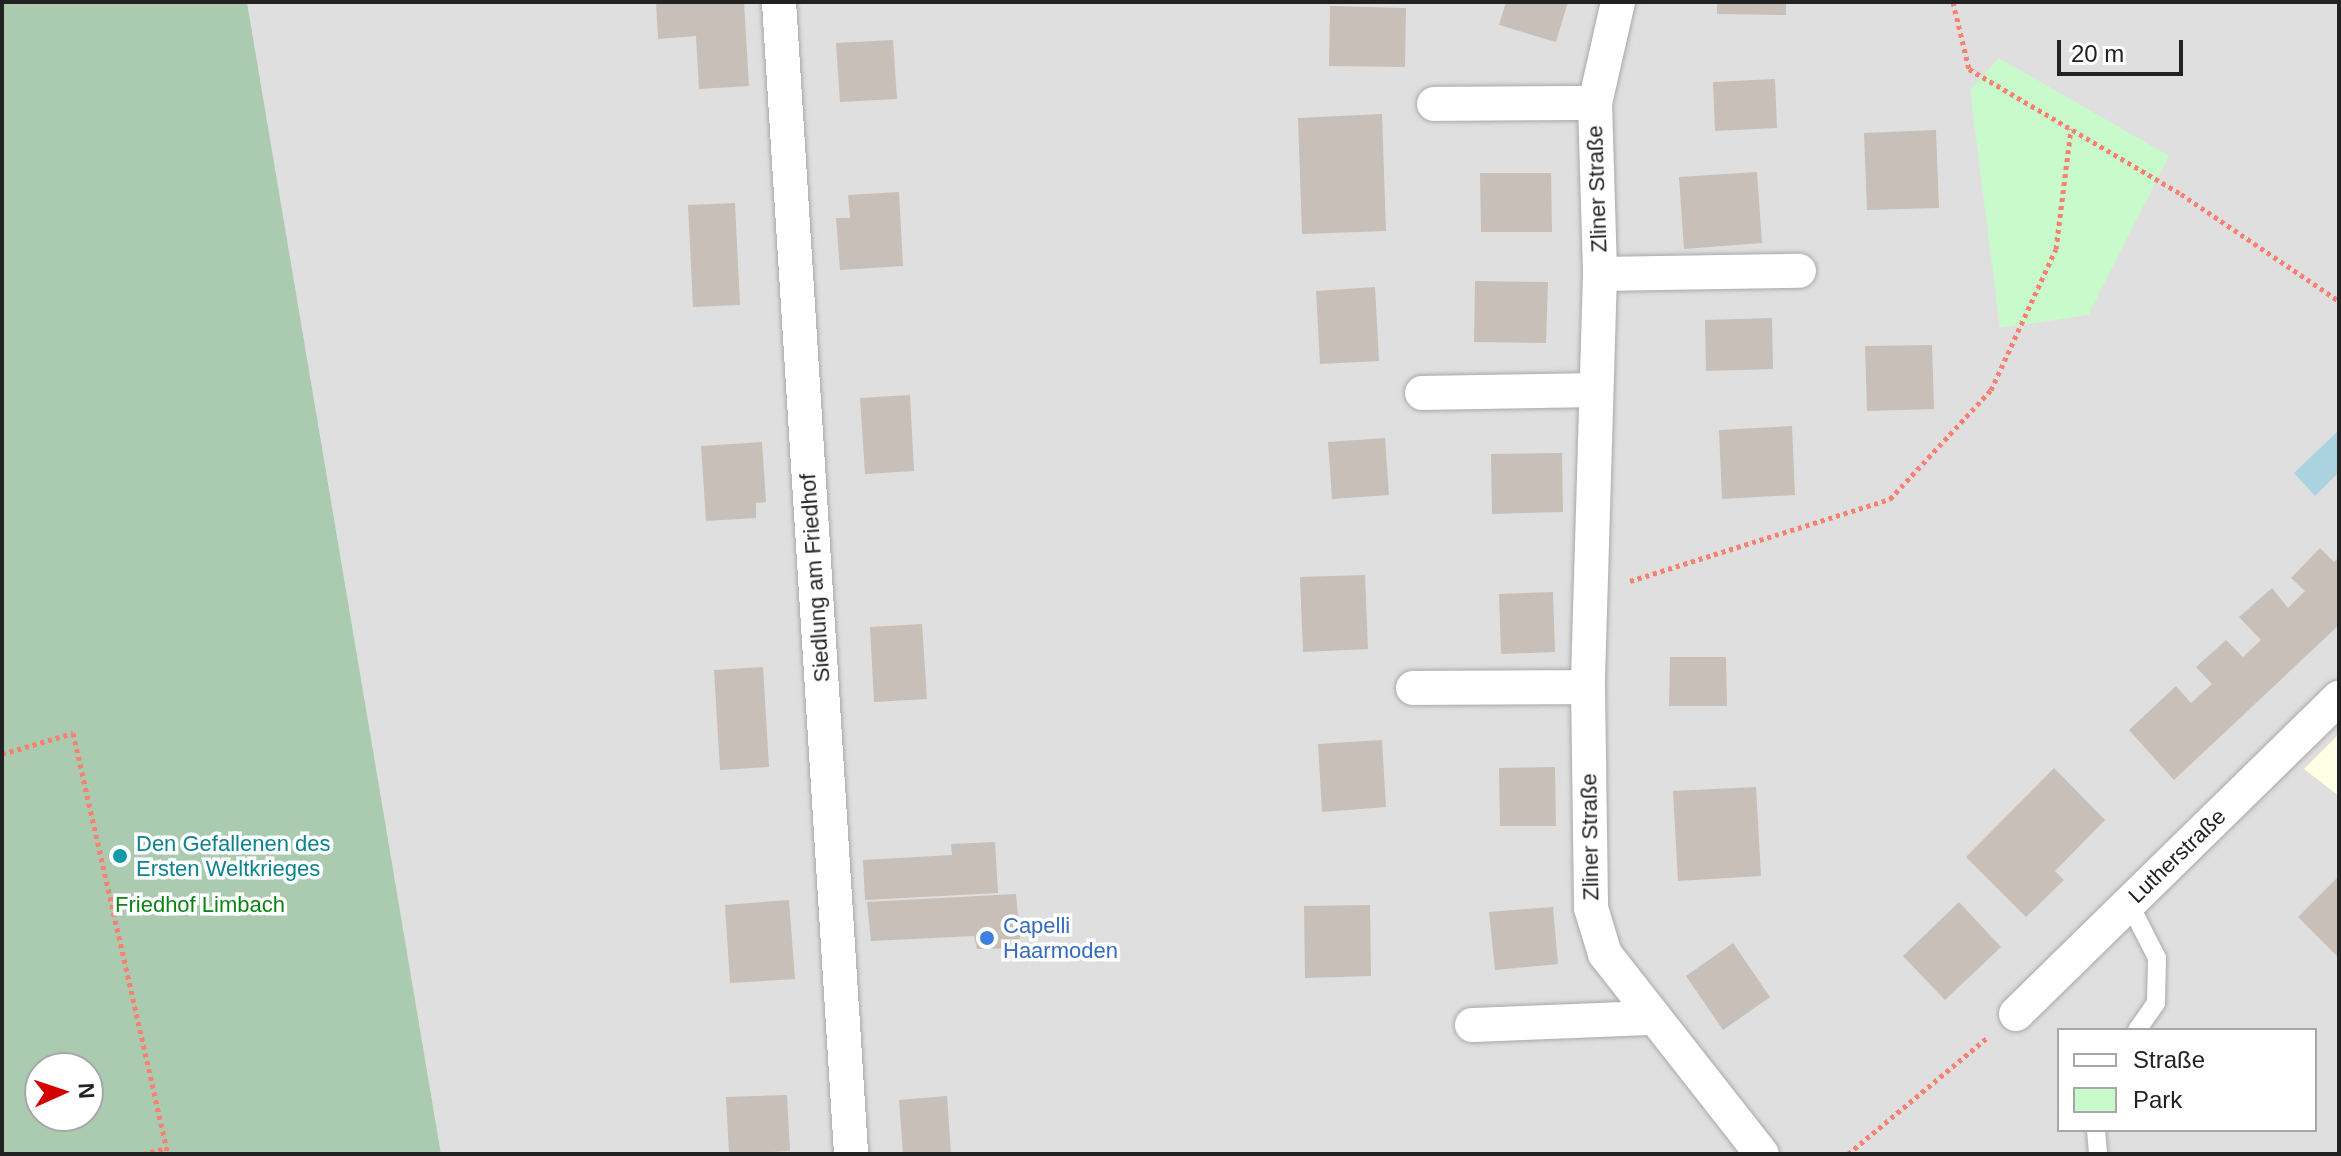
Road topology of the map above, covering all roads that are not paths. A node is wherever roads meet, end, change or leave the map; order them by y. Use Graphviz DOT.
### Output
graph roads {
  1 [pos="779,2"];
  2 [pos="1618,2"];
  3 [pos="1595,103"];
  4 [pos="1434,104"];
  5 [pos="1799,271"];
  6 [pos="1600,274"];
  7 [pos="1596,390"];
  8 [pos="1422,393"];
  9 [pos="1588,687"];
  10 [pos="1413,688"];
  11 [pos="2339,698"];
  12 [pos="2129,903"];
  13 [pos="2016,1014"];
  14 [pos="1650,1018"];
  15 [pos="1472,1025"];
  16 [pos="2138,1028"];
  17 [pos="2096,1132"];
  18 [pos="851,1154"];
  19 [pos="1762,1154"];
  20 [pos="2098,1154"];
  1 -- 18 [label="street, Siedlung am Friedhof"];
  2 -- 3 [label="street, Zliner Straße"];
  3 -- 4 [label="street, Zliner Straße"];
  3 -- 6 [label="street, Zliner Straße"];
  5 -- 6 [label="street, Zliner Straße"];
  6 -- 7 [label="street, Zliner Straße"];
  7 -- 8 [label="street"];
  7 -- 9 [label="street, Zliner Straße"];
  9 -- 10 [label="street"];
  9 -- 14 [label="street, Zliner Straße"];
  11 -- 12 [label="street, Lutherstraße"];
  12 -- 13 [label="street, Lutherstraße"];
  12 -- 16 [label="lane"];
  14 -- 15 [label="street"];
  14 -- 19 [label="street, Zliner Straße"];
  17 -- 20 [label="lane"];
}
